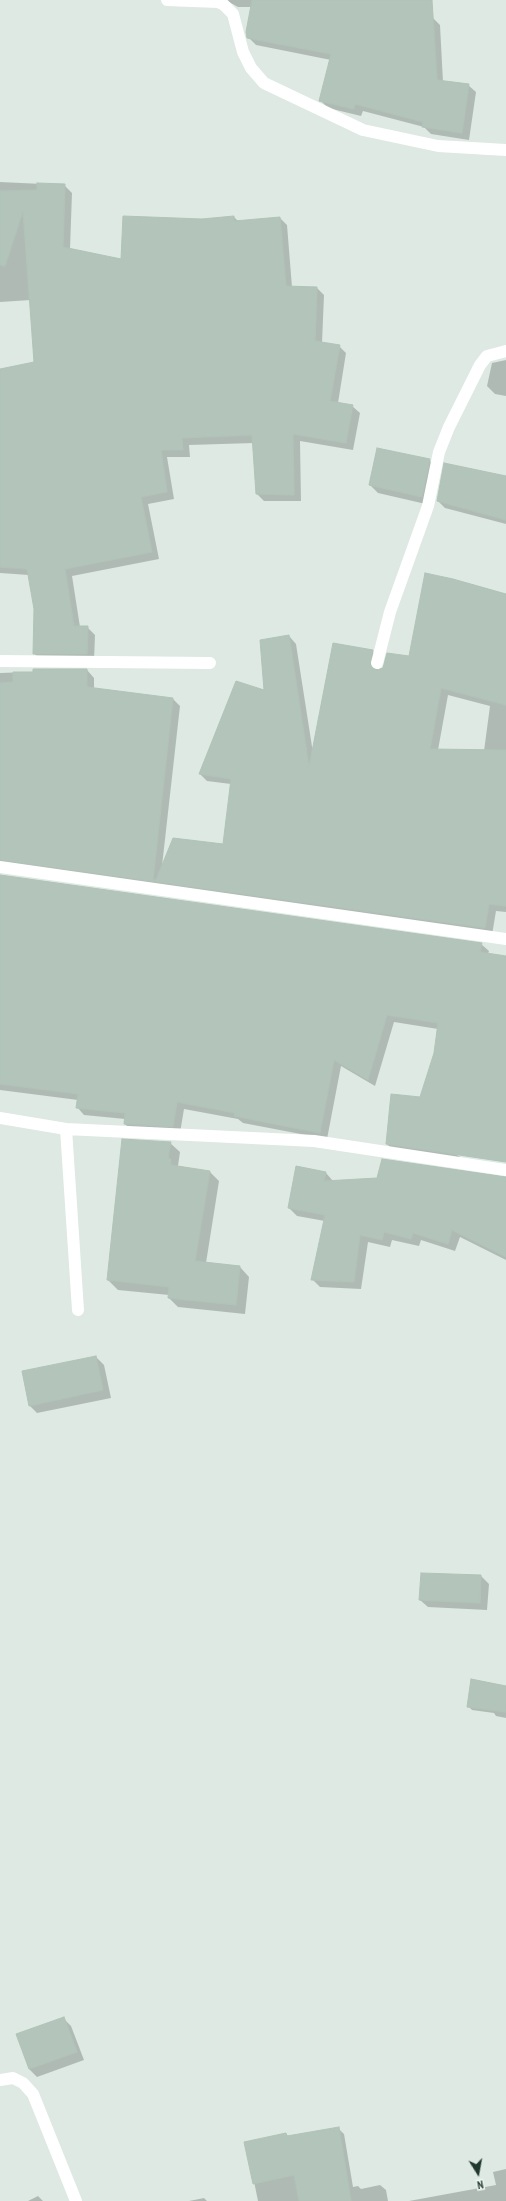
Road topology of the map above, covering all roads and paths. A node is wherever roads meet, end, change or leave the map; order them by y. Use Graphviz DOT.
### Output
graph roads {
  1 [pos="167,0"];
  2 [pos="506,150"];
  3 [pos="506,351"];
  4 [pos="0,661"];
  5 [pos="210,663"];
  6 [pos="377,663"];
  7 [pos="0,867"];
  8 [pos="506,939"];
  9 [pos="0,1118"];
  10 [pos="66,1129"];
  11 [pos="506,1170"];
  12 [pos="78,1310"];
  13 [pos="0,2080"];
  14 [pos="76,2201"];
  1 -- 2 [label="street"];
  3 -- 6 [label="street"];
  4 -- 5 [label="street"];
  7 -- 8 [label="street"];
  9 -- 10 [label="street"];
  10 -- 11 [label="street"];
  10 -- 12 [label="street"];
  13 -- 14 [label="street"];
}
